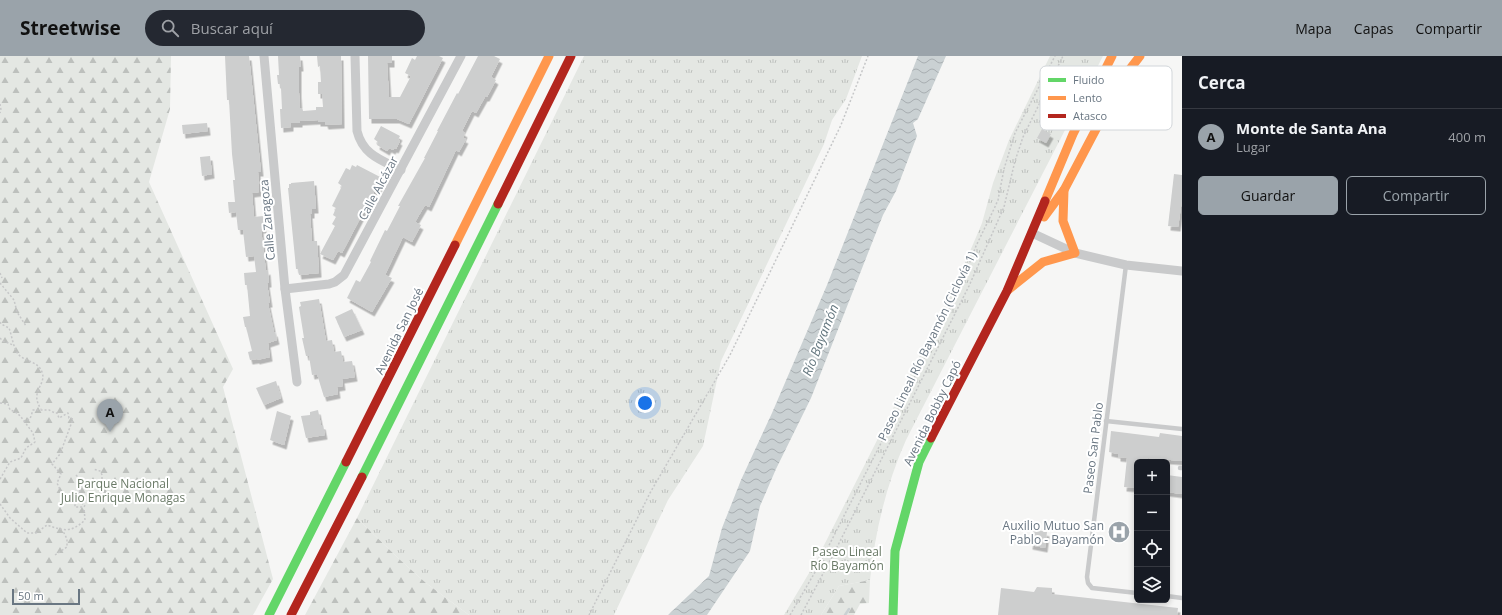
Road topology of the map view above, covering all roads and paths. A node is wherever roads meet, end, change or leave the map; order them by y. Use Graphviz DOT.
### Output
graph roads {
  1 [pos="264,56"];
  2 [pos="355,56"];
  3 [pos="461,56"];
  4 [pos="549,56"];
  5 [pos="571,56"];
  6 [pos="868,56"];
  7 [pos="1055,56"];
  8 [pos="1063,56"];
  9 [pos="1112,56"];
  10 [pos="1140,56"];
  11 [pos="1050,66"];
  12 [pos="1058,66"];
  13 [pos="1107,66"];
  14 [pos="1132,66"];
  15 [pos="1040,85"];
  16 [pos="1040,103"];
  17 [pos="0,104"];
  18 [pos="0,112"];
  19 [pos="1075,130"];
  20 [pos="1095,130"];
  21 [pos="401,170"];
  22 [pos="1064,190"];
  23 [pos="1032,233"];
  24 [pos="1074,253"];
  25 [pos="1126,265"];
  26 [pos="1182,272"];
  27 [pos="0,273"];
  28 [pos="2,278"];
  29 [pos="0,283"];
  30 [pos="285,289"];
  31 [pos="1007,291"];
  32 [pos="0,322"];
  33 [pos="26,326"];
  34 [pos="0,338"];
  35 [pos="14,345"];
  36 [pos="298,382"];
  37 [pos="0,402"];
  38 [pos="41,410"];
  39 [pos="24,421"];
  40 [pos="1106,421"];
  41 [pos="1182,429"];
  42 [pos="93,469"];
  43 [pos="76,475"];
  44 [pos="0,479"];
  45 [pos="80,496"];
  46 [pos="0,504"];
  47 [pos="84,507"];
  48 [pos="63,531"];
  49 [pos="55,555"];
  50 [pos="1134,593"];
  51 [pos="1170,596"];
  52 [pos="1182,598"];
  53 [pos="269,615"];
  54 [pos="291,615"];
  55 [pos="589,615"];
  56 [pos="790,615"];
  57 [pos="801,615"];
  58 [pos="893,615"];
  1 -- 30 [label="street, Calle Zaragoza"];
  2 -- 21 [label="street"];
  3 -- 21 [label="street, Calle Alcázar"];
  4 -- 53 [label="main road, Avenida San José"];
  5 -- 54 [label="main road"];
  6 -- 55 [label="path"];
  7 -- 11 [label="path"];
  8 -- 12 [label="path, Paseo Lineal Río Bayamón (Ciclovía 1)"];
  9 -- 13 [label="main road, Avenida Bobby Capó"];
  10 -- 14 [label="main road, Avenida Bobby Capó"];
  15 -- 56 [label="path"];
  16 -- 57 [label="path, Paseo Lineal Río Bayamón (Ciclovía 1)"];
  17 -- 18 [label="path"];
  19 -- 23 [label="main road, Avenida Bobby Capó"];
  20 -- 22 [label="main road, Avenida Bobby Capó"];
  21 -- 30 [label="street, Calle Alcázar"];
  22 -- 23 [label="main road, Avenida Bobby Capó"];
  22 -- 24 [label="main road"];
  23 -- 24 [label="street"];
  23 -- 31 [label="main road, Avenida Bobby Capó"];
  24 -- 25 [label="street"];
  24 -- 31 [label="main road"];
  25 -- 26 [label="street"];
  25 -- 40 [label="lane, Paseo San Pablo"];
  27 -- 28 [label="path"];
  29 -- 33 [label="path"];
  30 -- 36 [label="street, Calle Zaragoza"];
  31 -- 58 [label="main road, Avenida Bobby Capó"];
  32 -- 35 [label="path"];
  34 -- 35 [label="path"];
  35 -- 38 [label="path"];
  37 -- 39 [label="path"];
  38 -- 39 [label="path"];
  38 -- 47 [label="path"];
  39 -- 44 [label="path"];
  40 -- 41 [label="lane"];
  40 -- 50 [label="lane, Paseo San Pablo"];
  42 -- 45 [label="path"];
  43 -- 45 [label="path"];
  45 -- 47 [label="path"];
  46 -- 48 [label="path"];
  47 -- 48 [label="path"];
  48 -- 49 [label="path"];
  51 -- 52 [label="lane"];
}
